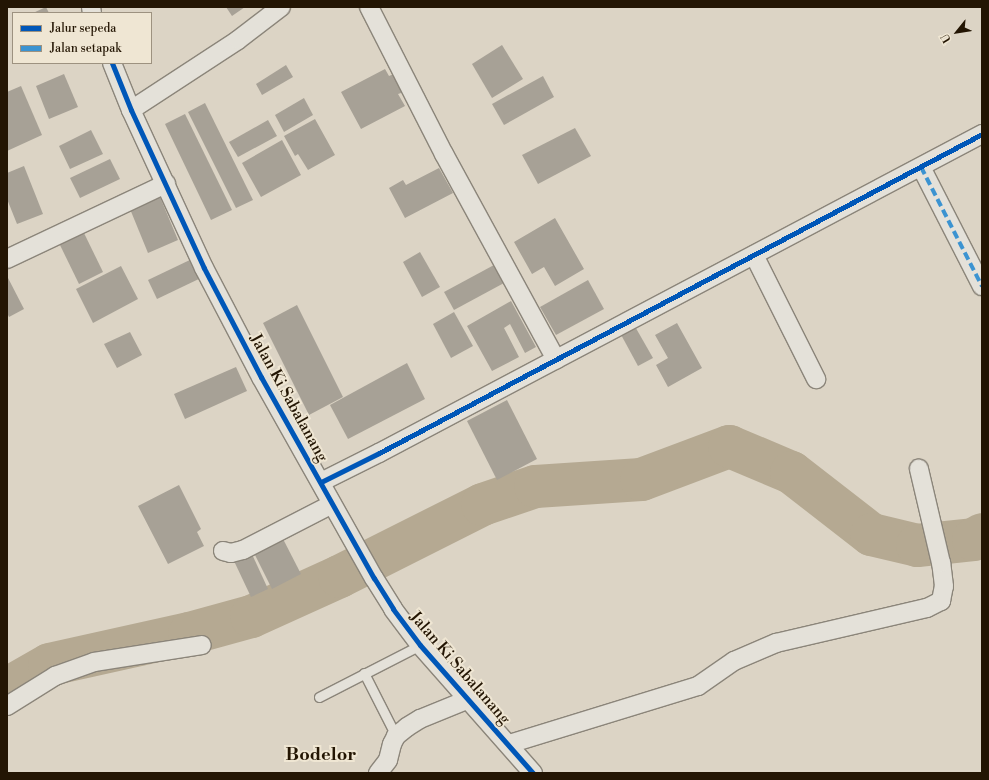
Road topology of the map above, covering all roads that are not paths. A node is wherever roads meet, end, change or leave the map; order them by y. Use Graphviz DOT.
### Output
graph roads {
  1 [pos="282,7"];
  2 [pos="369,7"];
  3 [pos="112,64"];
  4 [pos="131,110"];
  5 [pos="981,137"];
  6 [pos="921,167"];
  7 [pos="166,184"];
  8 [pos="754,254"];
  9 [pos="7,259"];
  10 [pos="982,286"];
  11 [pos="556,359"];
  12 [pos="816,379"];
  13 [pos="919,469"];
  14 [pos="321,482"];
  15 [pos="332,504"];
  16 [pos="223,551"];
  17 [pos="202,645"];
  18 [pos="420,645"];
  19 [pos="364,673"];
  20 [pos="319,697"];
  21 [pos="469,699"];
  22 [pos="7,706"];
  23 [pos="396,736"];
  24 [pos="509,744"];
  25 [pos="378,773"];
  26 [pos="533,773"];
  1 -- 4 [label="street"];
  2 -- 11 [label="street"];
  3 -- 4 [label="street, Jalan Ki Sabalanang"];
  4 -- 7 [label="street, Jalan Ki Sabalanang"];
  5 -- 6 [label="street"];
  6 -- 8 [label="street"];
  6 -- 10 [label="street"];
  7 -- 9 [label="street"];
  7 -- 14 [label="street, Jalan Ki Sabalanang"];
  8 -- 11 [label="street"];
  8 -- 12 [label="street"];
  11 -- 14 [label="street"];
  13 -- 24 [label="street"];
  14 -- 15 [label="street, Jalan Ki Sabalanang"];
  15 -- 16 [label="street"];
  15 -- 18 [label="street, Jalan Ki Sabalanang"];
  17 -- 22 [label="street"];
  18 -- 19 [label="lane"];
  18 -- 21 [label="street, Jalan Ki Sabalanang"];
  19 -- 20 [label="lane"];
  19 -- 23 [label="lane"];
  21 -- 23 [label="street"];
  21 -- 24 [label="street, Jalan Ki Sabalanang"];
  23 -- 25 [label="street"];
  24 -- 26 [label="street, Jalan Ki Sabalanang"];
}
